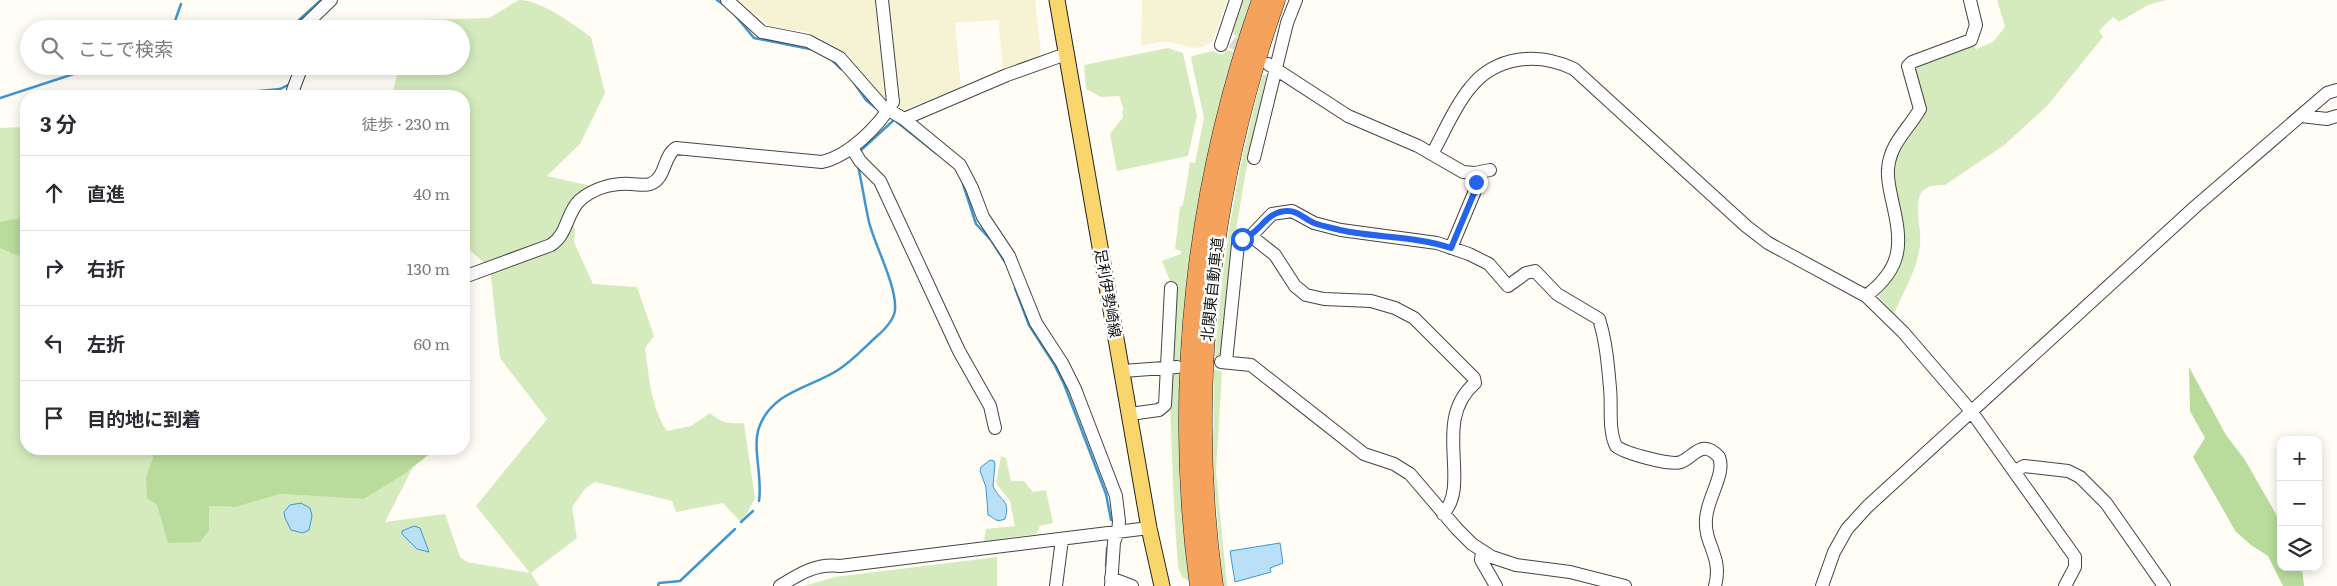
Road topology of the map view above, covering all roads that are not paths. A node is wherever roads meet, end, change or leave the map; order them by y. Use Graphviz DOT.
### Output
graph roads {
  1 [pos="331,0"];
  2 [pos="727,0"];
  3 [pos="882,0"];
  4 [pos="1057,0"];
  5 [pos="1236,0"];
  6 [pos="1261,0"];
  7 [pos="1276,0"];
  8 [pos="1296,0"];
  9 [pos="1970,0"];
  10 [pos="310,20"];
  11 [pos="1225,42"];
  12 [pos="1066,54"];
  13 [pos="1271,66"];
  14 [pos="299,75"];
  15 [pos="293,90"];
  16 [pos="2337,90"];
  17 [pos="884,114"];
  18 [pos="2302,116"];
  19 [pos="2337,116"];
  20 [pos="904,119"];
  21 [pos="852,148"];
  22 [pos="1432,154"];
  23 [pos="1254,158"];
  24 [pos="1490,170"];
  25 [pos="1475,173"];
  26 [pos="1252,236"];
  27 [pos="1451,248"];
  28 [pos="470,275"];
  29 [pos="1171,288"];
  30 [pos="1866,296"];
  31 [pos="1171,367"];
  32 [pos="1123,371"];
  33 [pos="1970,411"];
  34 [pos="1130,414"];
  35 [pos="995,428"];
  36 [pos="2015,471"];
  37 [pos="1443,514"];
  38 [pos="1150,528"];
  39 [pos="1118,532"];
  40 [pos="1062,539"];
  41 [pos="1482,551"];
  42 [pos="1111,582"];
  43 [pos="1206,584"];
  44 [pos="780,586"];
  45 [pos="1056,586"];
  46 [pos="1132,586"];
  47 [pos="1162,586"];
  48 [pos="1496,586"];
  49 [pos="1625,586"];
  50 [pos="1715,586"];
  51 [pos="1822,586"];
  52 [pos="2065,586"];
  53 [pos="2164,586"];
  1 -- 10 [label="street"];
  2 -- 17 [label="street"];
  3 -- 17 [label="street"];
  4 -- 12 [label="main road, 足利伊勢崎線"];
  5 -- 11 [label="street"];
  6 -- 43 [label="highway, 北関東自動車道"];
  7 -- 43 [label="highway, 北関東自動車道"];
  8 -- 13 [label="street"];
  9 -- 30 [label="street"];
  12 -- 20 [label="street"];
  12 -- 32 [label="main road, 足利伊勢崎線"];
  13 -- 22 [label="street"];
  13 -- 23 [label="street"];
  14 -- 15 [label="street"];
  16 -- 18 [label="street"];
  17 -- 20 [label="street"];
  17 -- 21 [label="street"];
  18 -- 19 [label="street"];
  18 -- 33 [label="street"];
  20 -- 39 [label="street"];
  21 -- 28 [label="street"];
  21 -- 35 [label="street"];
  22 -- 25 [label="street"];
  22 -- 30 [label="street"];
  24 -- 25 [label="street"];
  25 -- 27 [label="street"];
  26 -- 27 [label="street"];
  26 -- 37 [label="street"];
  26 -- 37 [label="street"];
  27 -- 50 [label="street"];
  29 -- 31 [label="street"];
  30 -- 33 [label="street"];
  31 -- 32 [label="street"];
  31 -- 34 [label="street"];
  32 -- 34 [label="main road, 足利伊勢崎線"];
  33 -- 36 [label="street"];
  33 -- 51 [label="street"];
  34 -- 38 [label="main road, 足利伊勢崎線"];
  36 -- 52 [label="street"];
  36 -- 53 [label="street"];
  37 -- 41 [label="street"];
  38 -- 39 [label="street"];
  38 -- 47 [label="main road, 足利伊勢崎線"];
  39 -- 40 [label="street"];
  39 -- 42 [label="street"];
  40 -- 44 [label="street"];
  40 -- 45 [label="street"];
  41 -- 48 [label="street"];
  41 -- 49 [label="street"];
  42 -- 46 [label="street"];
}
